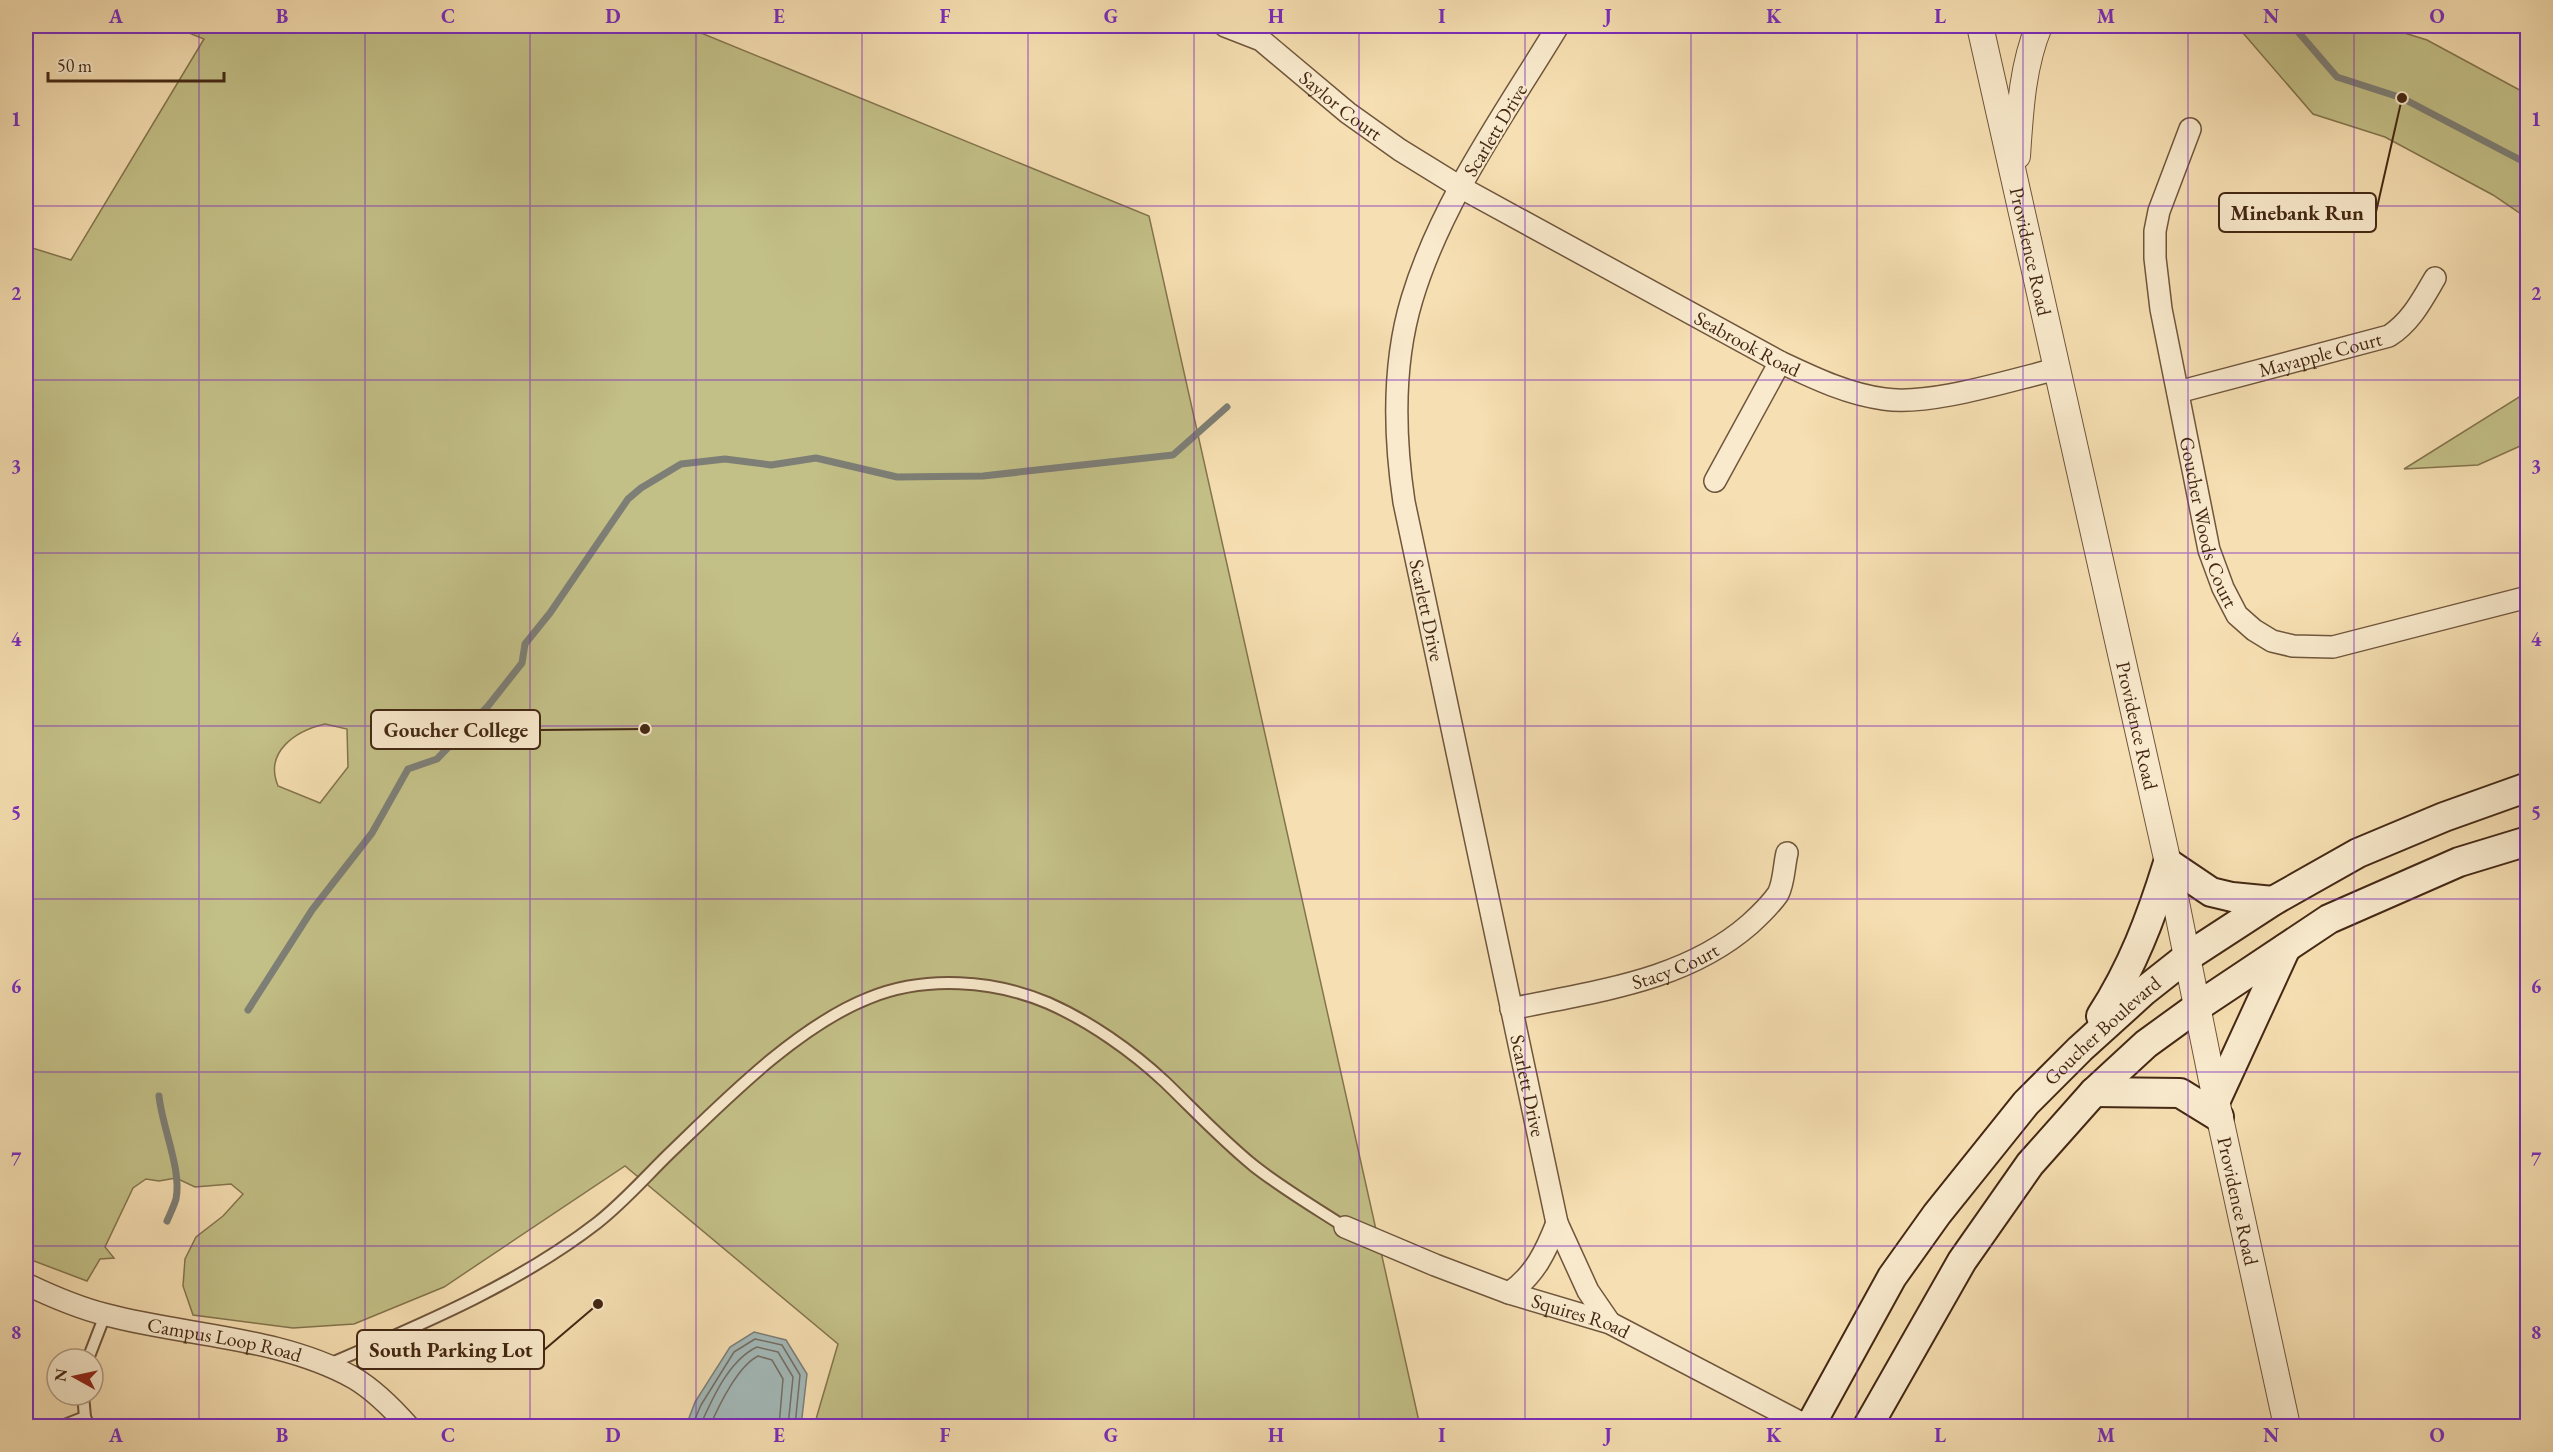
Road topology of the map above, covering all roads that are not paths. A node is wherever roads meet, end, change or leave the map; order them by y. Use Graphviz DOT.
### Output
graph roads {
  1 [pos="1225,26"];
  2 [pos="1558,26"];
  3 [pos="1980,26"];
  4 [pos="2039,26"];
  5 [pos="2190,129"];
  6 [pos="2016,183"];
  7 [pos="1460,187"];
  8 [pos="2435,278"];
  9 [pos="1780,363"];
  10 [pos="2057,369"];
  11 [pos="2178,392"];
  12 [pos="1715,481"];
  13 [pos="2528,597"];
  14 [pos="2528,787"];
  15 [pos="2528,841"];
  16 [pos="1786,853"];
  17 [pos="2168,863"];
  18 [pos="2273,901"];
  19 [pos="2286,948"];
  20 [pos="2187,957"];
  21 [pos="2197,1007"];
  22 [pos="1511,1009"];
  23 [pos="2080,1049"];
  24 [pos="2094,1092"];
  25 [pos="2217,1108"];
  26 [pos="1557,1223"];
  27 [pos="1345,1227"];
  28 [pos="26,1284"];
  29 [pos="1509,1293"];
  30 [pos="105,1315"];
  31 [pos="1610,1323"];
  32 [pos="93,1347"];
  33 [pos="327,1365"];
  34 [pos="85,1407"];
  35 [pos="87,1422"];
  36 [pos="62,1426"];
  37 [pos="408,1426"];
  38 [pos="1808,1426"];
  39 [pos="1868,1426"];
  40 [pos="2287,1426"];
  1 -- 7 [label="street, Saylor Court"];
  2 -- 7 [label="street, Scarlett Drive"];
  3 -- 6 [label="street, Providence Road"];
  4 -- 6 [label="street"];
  5 -- 11 [label="street, Goucher Woods Court"];
  6 -- 10 [label="street, Providence Road"];
  7 -- 9 [label="street, Seabrook Road"];
  7 -- 22 [label="street, Scarlett Drive"];
  8 -- 11 [label="street, Mayapple Court"];
  9 -- 10 [label="street, Seabrook Road"];
  9 -- 12 [label="street"];
  10 -- 17 [label="street, Providence Road"];
  11 -- 13 [label="street, Goucher Woods Court"];
  14 -- 18 [label="main road, Goucher Boulevard"];
  15 -- 19 [label="main road, Goucher Boulevard"];
  16 -- 22 [label="street, Stacy Court"];
  17 -- 18 [label="main road"];
  17 -- 20 [label="street, Providence Road"];
  17 -- 23 [label="main road"];
  18 -- 20 [label="main road, Goucher Boulevard"];
  19 -- 21 [label="main road, Goucher Boulevard"];
  19 -- 25 [label="main road"];
  20 -- 21 [label="street, Providence Road"];
  20 -- 23 [label="main road, Goucher Boulevard"];
  21 -- 24 [label="main road, Goucher Boulevard"];
  21 -- 25 [label="street, Providence Road"];
  22 -- 26 [label="street, Scarlett Drive"];
  23 -- 38 [label="main road, Goucher Boulevard"];
  24 -- 25 [label="main road"];
  24 -- 39 [label="main road, Goucher Boulevard"];
  25 -- 40 [label="street, Providence Road"];
  26 -- 29 [label="street"];
  26 -- 31 [label="street, Scarlett Drive"];
  27 -- 29 [label="street, Squires Road"];
  27 -- 33 [label="lane"];
  28 -- 30 [label="street, Campus Loop Road"];
  29 -- 31 [label="street, Squires Road"];
  30 -- 32 [label="lane"];
  30 -- 33 [label="street, Campus Loop Road"];
  31 -- 38 [label="street, Squires Road"];
  33 -- 37 [label="street, Campus Loop Road"];
  34 -- 35 [label="lane"];
  35 -- 36 [label="lane"];
}
